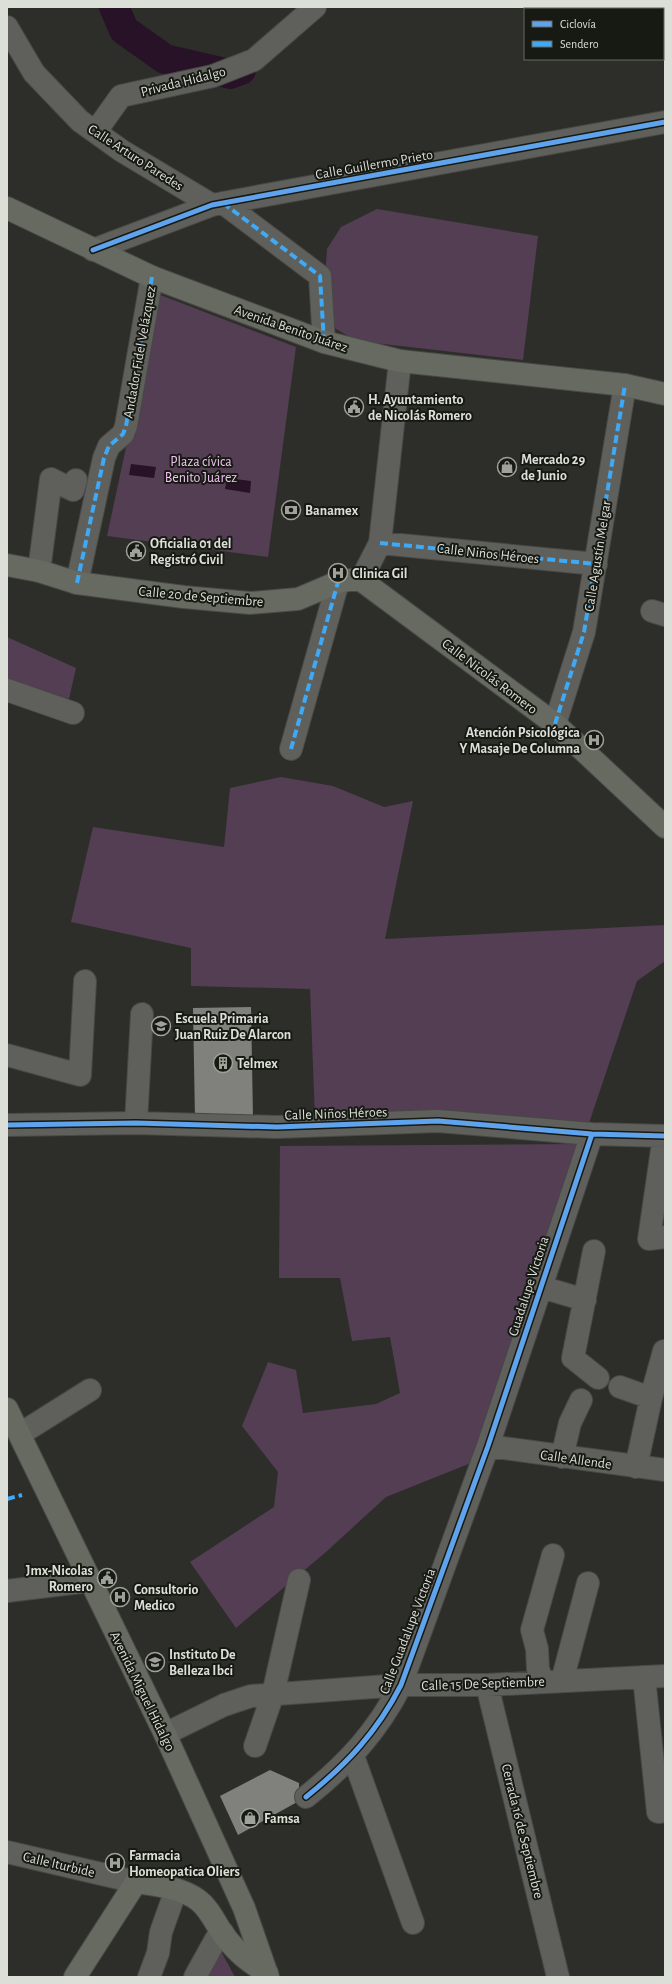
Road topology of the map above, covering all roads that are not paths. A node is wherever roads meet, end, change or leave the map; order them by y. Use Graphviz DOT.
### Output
graph roads {
  1 [pos="315,7"];
  2 [pos="7,27"];
  3 [pos="665,122"];
  4 [pos="96,131"];
  5 [pos="218,204"];
  6 [pos="7,208"];
  7 [pos="93,250"];
  8 [pos="152,277"];
  9 [pos="324,342"];
  10 [pos="400,360"];
  11 [pos="625,385"];
  12 [pos="665,394"];
  13 [pos="76,480"];
  14 [pos="380,543"];
  15 [pos="596,564"];
  16 [pos="7,565"];
  17 [pos="39,571"];
  18 [pos="361,580"];
  19 [pos="338,582"];
  20 [pos="77,583"];
  21 [pos="7,690"];
  22 [pos="73,713"];
  23 [pos="556,724"];
  24 [pos="291,749"];
  25 [pos="665,827"];
  26 [pos="85,981"];
  27 [pos="142,1014"];
  28 [pos="7,1055"];
  29 [pos="136,1123"];
  30 [pos="7,1125"];
  31 [pos="592,1134"];
  32 [pos="664,1136"];
  33 [pos="657,1238"];
  34 [pos="594,1251"];
  35 [pos="541,1287"];
  36 [pos="585,1300"];
  37 [pos="664,1351"];
  38 [pos="598,1378"];
  39 [pos="620,1387"];
  40 [pos="90,1390"];
  41 [pos="651,1398"];
  42 [pos="582,1400"];
  43 [pos="8,1413"];
  44 [pos="20,1434"];
  45 [pos="488,1446"];
  46 [pos="562,1457"];
  47 [pos="636,1467"];
  48 [pos="665,1470"];
  49 [pos="553,1555"];
  50 [pos="299,1580"];
  51 [pos="89,1581"];
  52 [pos="588,1582"];
  53 [pos="7,1591"];
  54 [pos="654,1677"];
  55 [pos="552,1682"];
  56 [pos="487,1684"];
  57 [pos="401,1686"];
  58 [pos="273,1694"];
  59 [pos="165,1734"];
  60 [pos="255,1746"];
  61 [pos="353,1756"];
  62 [pos="306,1797"];
  63 [pos="665,1811"];
  64 [pos="7,1852"];
  65 [pos="136,1882"];
  66 [pos="176,1890"];
  67 [pos="413,1923"];
  68 [pos="223,1933"];
  69 [pos="268,1975"];
  70 [pos="75,1977"];
  71 [pos="149,1977"];
  72 [pos="195,1977"];
  73 [pos="558,1977"];
  1 -- 4 [label="street, Privada Hidalgo"];
  2 -- 4 [label="street, Calle Arturo Paredes"];
  3 -- 5 [label="street, Calle Guillermo Prieto"];
  4 -- 5 [label="street, Calle Arturo Paredes"];
  5 -- 7 [label="street, Calle Guillermo Prieto"];
  5 -- 9 [label="street, Calle Arturo Paredes"];
  6 -- 7 [label="main road, Avenida Benito Juárez"];
  7 -- 8 [label="main road, Avenida Benito Juárez"];
  8 -- 9 [label="main road, Avenida Benito Juárez"];
  8 -- 20 [label="street, Andador Fidel Velázquez"];
  9 -- 10 [label="main road, Avenida Benito Juárez"];
  10 -- 11 [label="main road, Avenida Benito Juárez"];
  10 -- 14 [label="street"];
  11 -- 12 [label="main road, Avenida Benito Juárez"];
  11 -- 15 [label="street, Calle Agustín Melgar"];
  13 -- 17 [label="street"];
  14 -- 15 [label="street, Calle Niños Héroes"];
  14 -- 18 [label="street"];
  15 -- 23 [label="street, Calle Agustín Melgar"];
  16 -- 17 [label="main road, Calle 20 de Septiembre"];
  17 -- 20 [label="main road, Calle 20 de Septiembre"];
  18 -- 19 [label="main road, Calle 20 de Septiembre"];
  18 -- 23 [label="main road, Calle Nicolás Romero"];
  19 -- 20 [label="main road, Calle 20 de Septiembre"];
  19 -- 24 [label="street"];
  21 -- 22 [label="street"];
  23 -- 25 [label="main road, Calle Nicolás Romero"];
  26 -- 28 [label="street"];
  27 -- 29 [label="street"];
  29 -- 30 [label="street, Calle Niños Héroes"];
  29 -- 31 [label="street, Calle Niños Héroes"];
  31 -- 32 [label="street, Calle Niños Héroes"];
  31 -- 35 [label="street, Guadalupe Victoria"];
  32 -- 33 [label="street"];
  34 -- 36 [label="street"];
  35 -- 36 [label="street"];
  35 -- 45 [label="street, Guadalupe Victoria"];
  36 -- 38 [label="street"];
  37 -- 41 [label="street"];
  39 -- 41 [label="street"];
  40 -- 44 [label="street"];
  41 -- 47 [label="street"];
  42 -- 46 [label="street"];
  43 -- 44 [label="main road, Avenida Miguel Hidalgo"];
  44 -- 51 [label="main road, Avenida Miguel Hidalgo"];
  45 -- 46 [label="street, Calle Allende"];
  45 -- 57 [label="street, Calle Guadalupe Victoria"];
  46 -- 47 [label="street, Calle Allende"];
  47 -- 48 [label="street, Calle Allende"];
  49 -- 55 [label="street"];
  50 -- 58 [label="street"];
  51 -- 53 [label="street"];
  51 -- 59 [label="main road, Avenida Miguel Hidalgo"];
  52 -- 55 [label="street"];
  54 -- 55 [label="street, Calle 15 De Septiembre"];
  54 -- 63 [label="street"];
  55 -- 56 [label="street, Calle 15 De Septiembre"];
  56 -- 57 [label="street, Calle 15 De Septiembre"];
  56 -- 73 [label="street, Cerrada 16 de Septiembre"];
  57 -- 58 [label="street, Calle 15 De Septiembre"];
  57 -- 61 [label="street, Calle Guadalupe Victoria"];
  58 -- 59 [label="street, Calle 15 De Septiembre"];
  58 -- 60 [label="street"];
  59 -- 69 [label="main road, Avenida Miguel Hidalgo"];
  61 -- 62 [label="street, Calle Guadalupe Victoria"];
  61 -- 67 [label="street"];
  64 -- 65 [label="street, Calle Iturbide"];
  65 -- 66 [label="main road, Calle Iturbide"];
  65 -- 70 [label="main road"];
  66 -- 68 [label="main road, Calle Iturbide"];
  66 -- 71 [label="street"];
  68 -- 69 [label="main road, Calle Iturbide"];
  68 -- 72 [label="street"];
}
